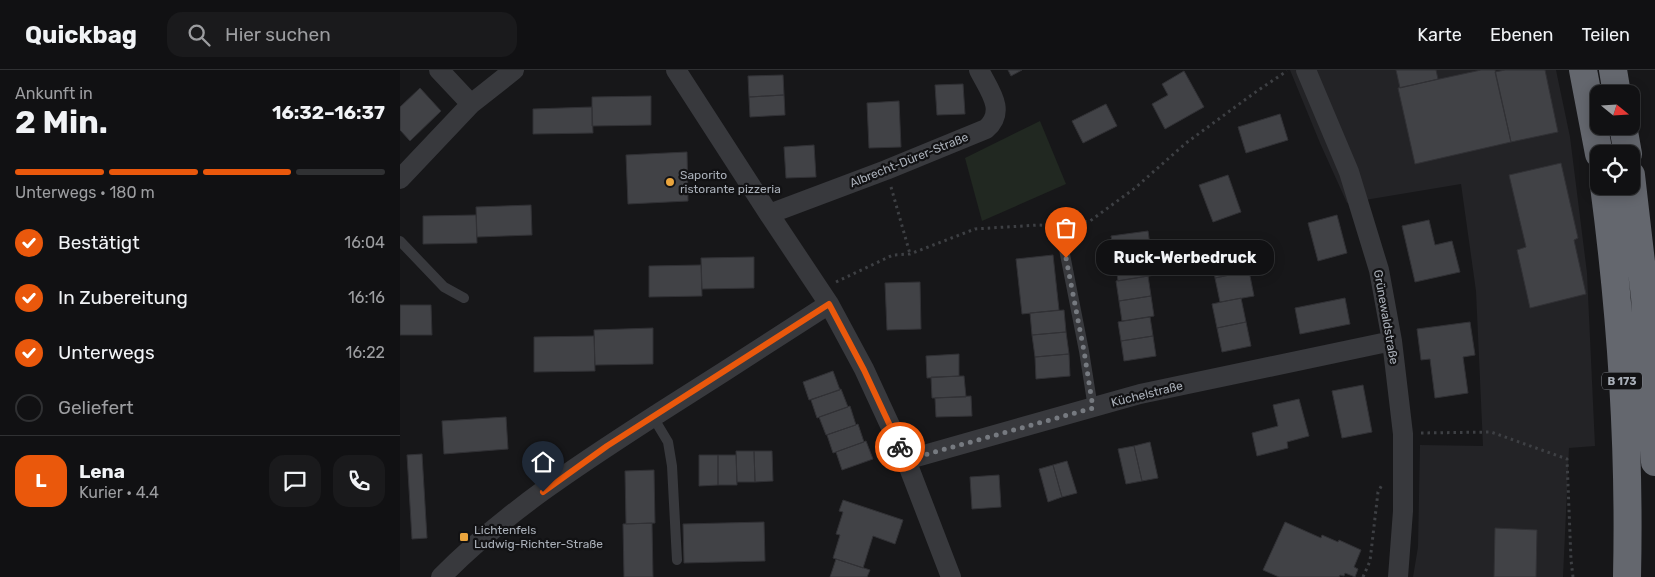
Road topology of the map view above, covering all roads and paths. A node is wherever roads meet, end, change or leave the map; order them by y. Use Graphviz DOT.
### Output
graph roads {
  1 [pos="439,70"];
  2 [pos="514,70"];
  3 [pos="676,70"];
  4 [pos="979,70"];
  5 [pos="1289,70"];
  6 [pos="1306,70"];
  7 [pos="1583,70"];
  8 [pos="1612,70"];
  9 [pos="1615,85"];
  10 [pos="471,104"];
  11 [pos="1597,145"];
  12 [pos="886,170"];
  13 [pos="400,179"];
  14 [pos="1605,195"];
  15 [pos="1633,195"];
  16 [pos="768,214"];
  17 [pos="1062,239"];
  18 [pos="400,241"];
  19 [pos="910,254"];
  20 [pos="824,297"];
  21 [pos="464,298"];
  22 [pos="1392,341"];
  23 [pos="1093,408"];
  24 [pos="653,417"];
  25 [pos="1403,434"];
  26 [pos="906,460"];
  27 [pos="1655,462"];
  28 [pos="1403,471"];
  29 [pos="677,560"];
  30 [pos="441,577"];
  31 [pos="951,577"];
  32 [pos="1363,577"];
  33 [pos="1398,577"];
  34 [pos="1573,577"];
  35 [pos="1627,577"];
  1 -- 10 [label="street"];
  2 -- 10 [label="street"];
  3 -- 16 [label="street"];
  4 -- 12 [label="street, Albrecht-Dürer-Straße"];
  5 -- 19 [label="path"];
  6 -- 22 [label="street, Grünewaldstraße"];
  7 -- 11 [label="highway"];
  8 -- 9 [label="highway"];
  10 -- 13 [label="street"];
  12 -- 16 [label="street, Albrecht-Dürer-Straße"];
  12 -- 19 [label="path"];
  14 -- 35 [label="highway, B 173"];
  15 -- 27 [label="highway, B 173"];
  16 -- 20 [label="street"];
  17 -- 23 [label="lane"];
  18 -- 21 [label="lane"];
  19 -- 20 [label="path"];
  20 -- 24 [label="street"];
  20 -- 26 [label="street"];
  22 -- 23 [label="street, Küchelstraße"];
  22 -- 25 [label="street, Grünewaldstraße"];
  23 -- 26 [label="street, Küchelstraße"];
  24 -- 29 [label="lane"];
  24 -- 30 [label="street"];
  25 -- 28 [label="street, Grünewaldstraße"];
  25 -- 34 [label="path"];
  26 -- 31 [label="street"];
  28 -- 32 [label="path"];
  28 -- 33 [label="street, Grünewaldstraße"];
}
